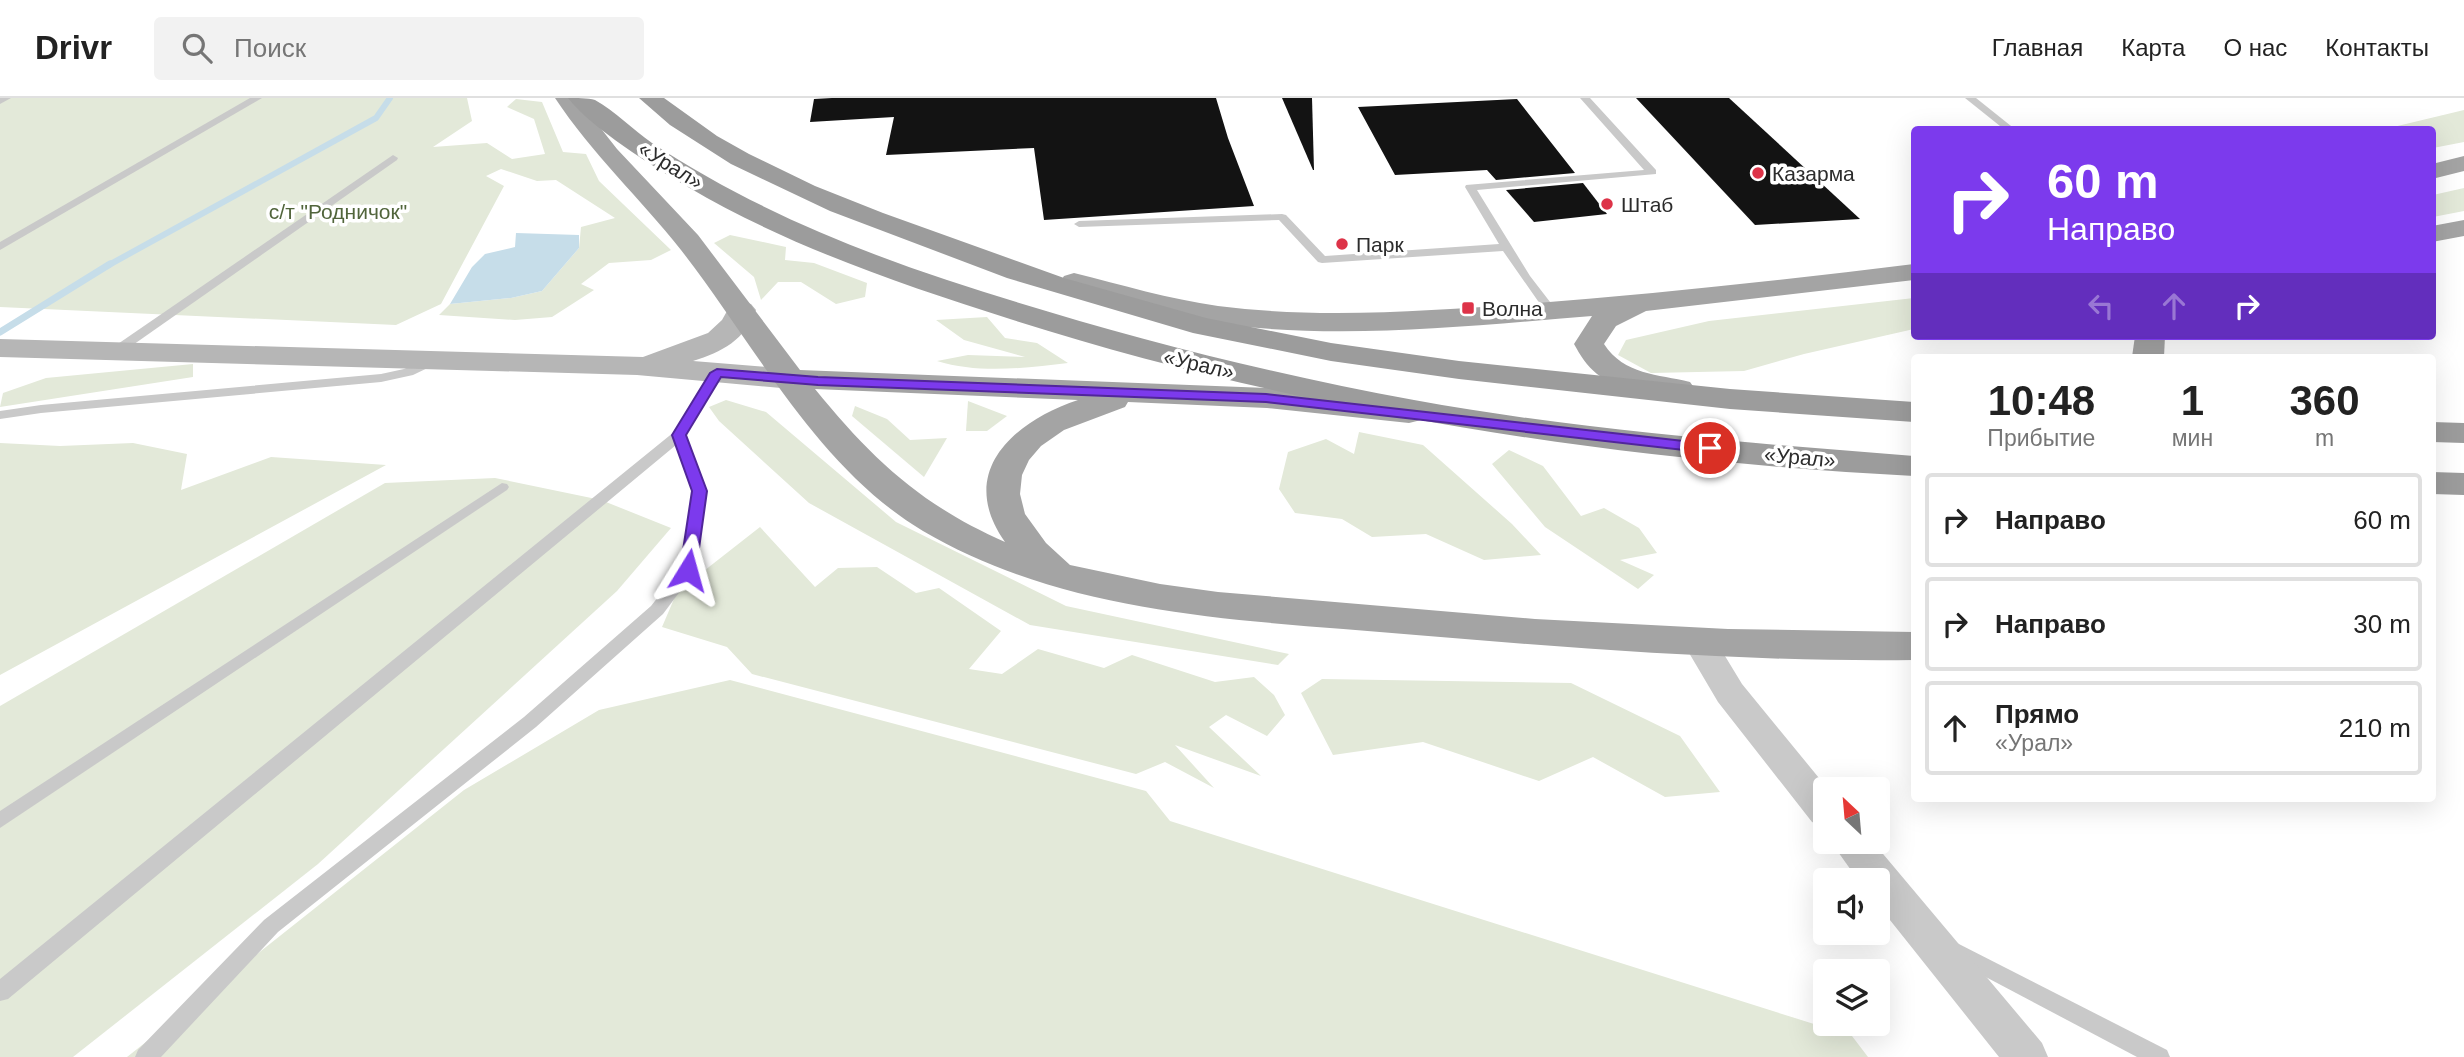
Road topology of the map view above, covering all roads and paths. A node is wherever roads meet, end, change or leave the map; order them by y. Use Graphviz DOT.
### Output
graph roads {
  1 [pos="6,98"];
  2 [pos="257,98"];
  3 [pos="566,98"];
  4 [pos="579,98"];
  5 [pos="650,98"];
  6 [pos="1585,98"];
  7 [pos="1970,98"];
  8 [pos="0,101"];
  9 [pos="2007,126"];
  10 [pos="393,159"];
  11 [pos="2464,163"];
  12 [pos="2436,171"];
  13 [pos="1079,224"];
  14 [pos="2464,228"];
  15 [pos="2436,233"];
  16 [pos="0,247"];
  17 [pos="1507,247"];
  18 [pos="1014,271"];
  19 [pos="1911,272"];
  20 [pos="1646,304"];
  21 [pos="741,310"];
  22 [pos="1551,311"];
  23 [pos="0,348"];
  24 [pos="116,351"];
  25 [pos="435,359"];
  26 [pos="637,366"];
  27 [pos="717,373"];
  28 [pos="792,379"];
  29 [pos="1165,393"];
  30 [pos="1764,402"];
  31 [pos="1911,412"];
  32 [pos="0,415"];
  33 [pos="1477,421"];
  34 [pos="2436,432"];
  35 [pos="2464,433"];
  36 [pos="679,435"];
  37 [pos="1911,466"];
  38 [pos="2436,483"];
  39 [pos="2464,484"];
  40 [pos="502,487"];
  41 [pos="1083,583"];
  42 [pos="1699,641"];
  43 [pos="1911,646"];
  44 [pos="1813,797"];
  45 [pos="0,821"];
  46 [pos="1860,854"];
  47 [pos="1929,938"];
  48 [pos="0,992"];
  49 [pos="146,1057"];
  50 [pos="2026,1057"];
  51 [pos="2159,1057"];
  1 -- 8 [label="lane"];
  2 -- 16 [label="lane"];
  3 -- 21 [label="main road"];
  4 -- 33 [label="highway, «Урал»"];
  5 -- 18 [label="highway, «Урал»"];
  6 -- 17 [label="lane"];
  7 -- 9 [label="lane"];
  10 -- 24 [label="lane"];
  11 -- 12 [label="main road"];
  13 -- 17 [label="lane"];
  14 -- 15 [label="main road"];
  17 -- 22 [label="lane"];
  18 -- 22 [label="main road"];
  18 -- 30 [label="highway, «Урал»"];
  19 -- 20 [label="main road"];
  20 -- 22 [label="main road"];
  20 -- 30 [label="main road"];
  21 -- 26 [label="main road"];
  21 -- 28 [label="main road"];
  23 -- 24 [label="main road"];
  24 -- 25 [label="main road"];
  25 -- 26 [label="main road"];
  25 -- 32 [label="lane"];
  26 -- 27 [label="main road"];
  27 -- 28 [label="main road"];
  27 -- 36 [label="lane"];
  28 -- 29 [label="main road"];
  28 -- 41 [label="main road"];
  29 -- 33 [label="main road"];
  29 -- 41 [label="main road"];
  30 -- 31 [label="highway, «Урал»"];
  33 -- 37 [label="highway, «Урал»"];
  34 -- 35 [label="highway"];
  36 -- 48 [label="lane"];
  36 -- 49 [label="lane"];
  38 -- 39 [label="highway"];
  40 -- 45 [label="lane"];
  41 -- 42 [label="main road"];
  42 -- 43 [label="main road"];
  42 -- 44 [label="street"];
  46 -- 47 [label="street"];
  47 -- 50 [label="street"];
  47 -- 51 [label="lane"];
}
